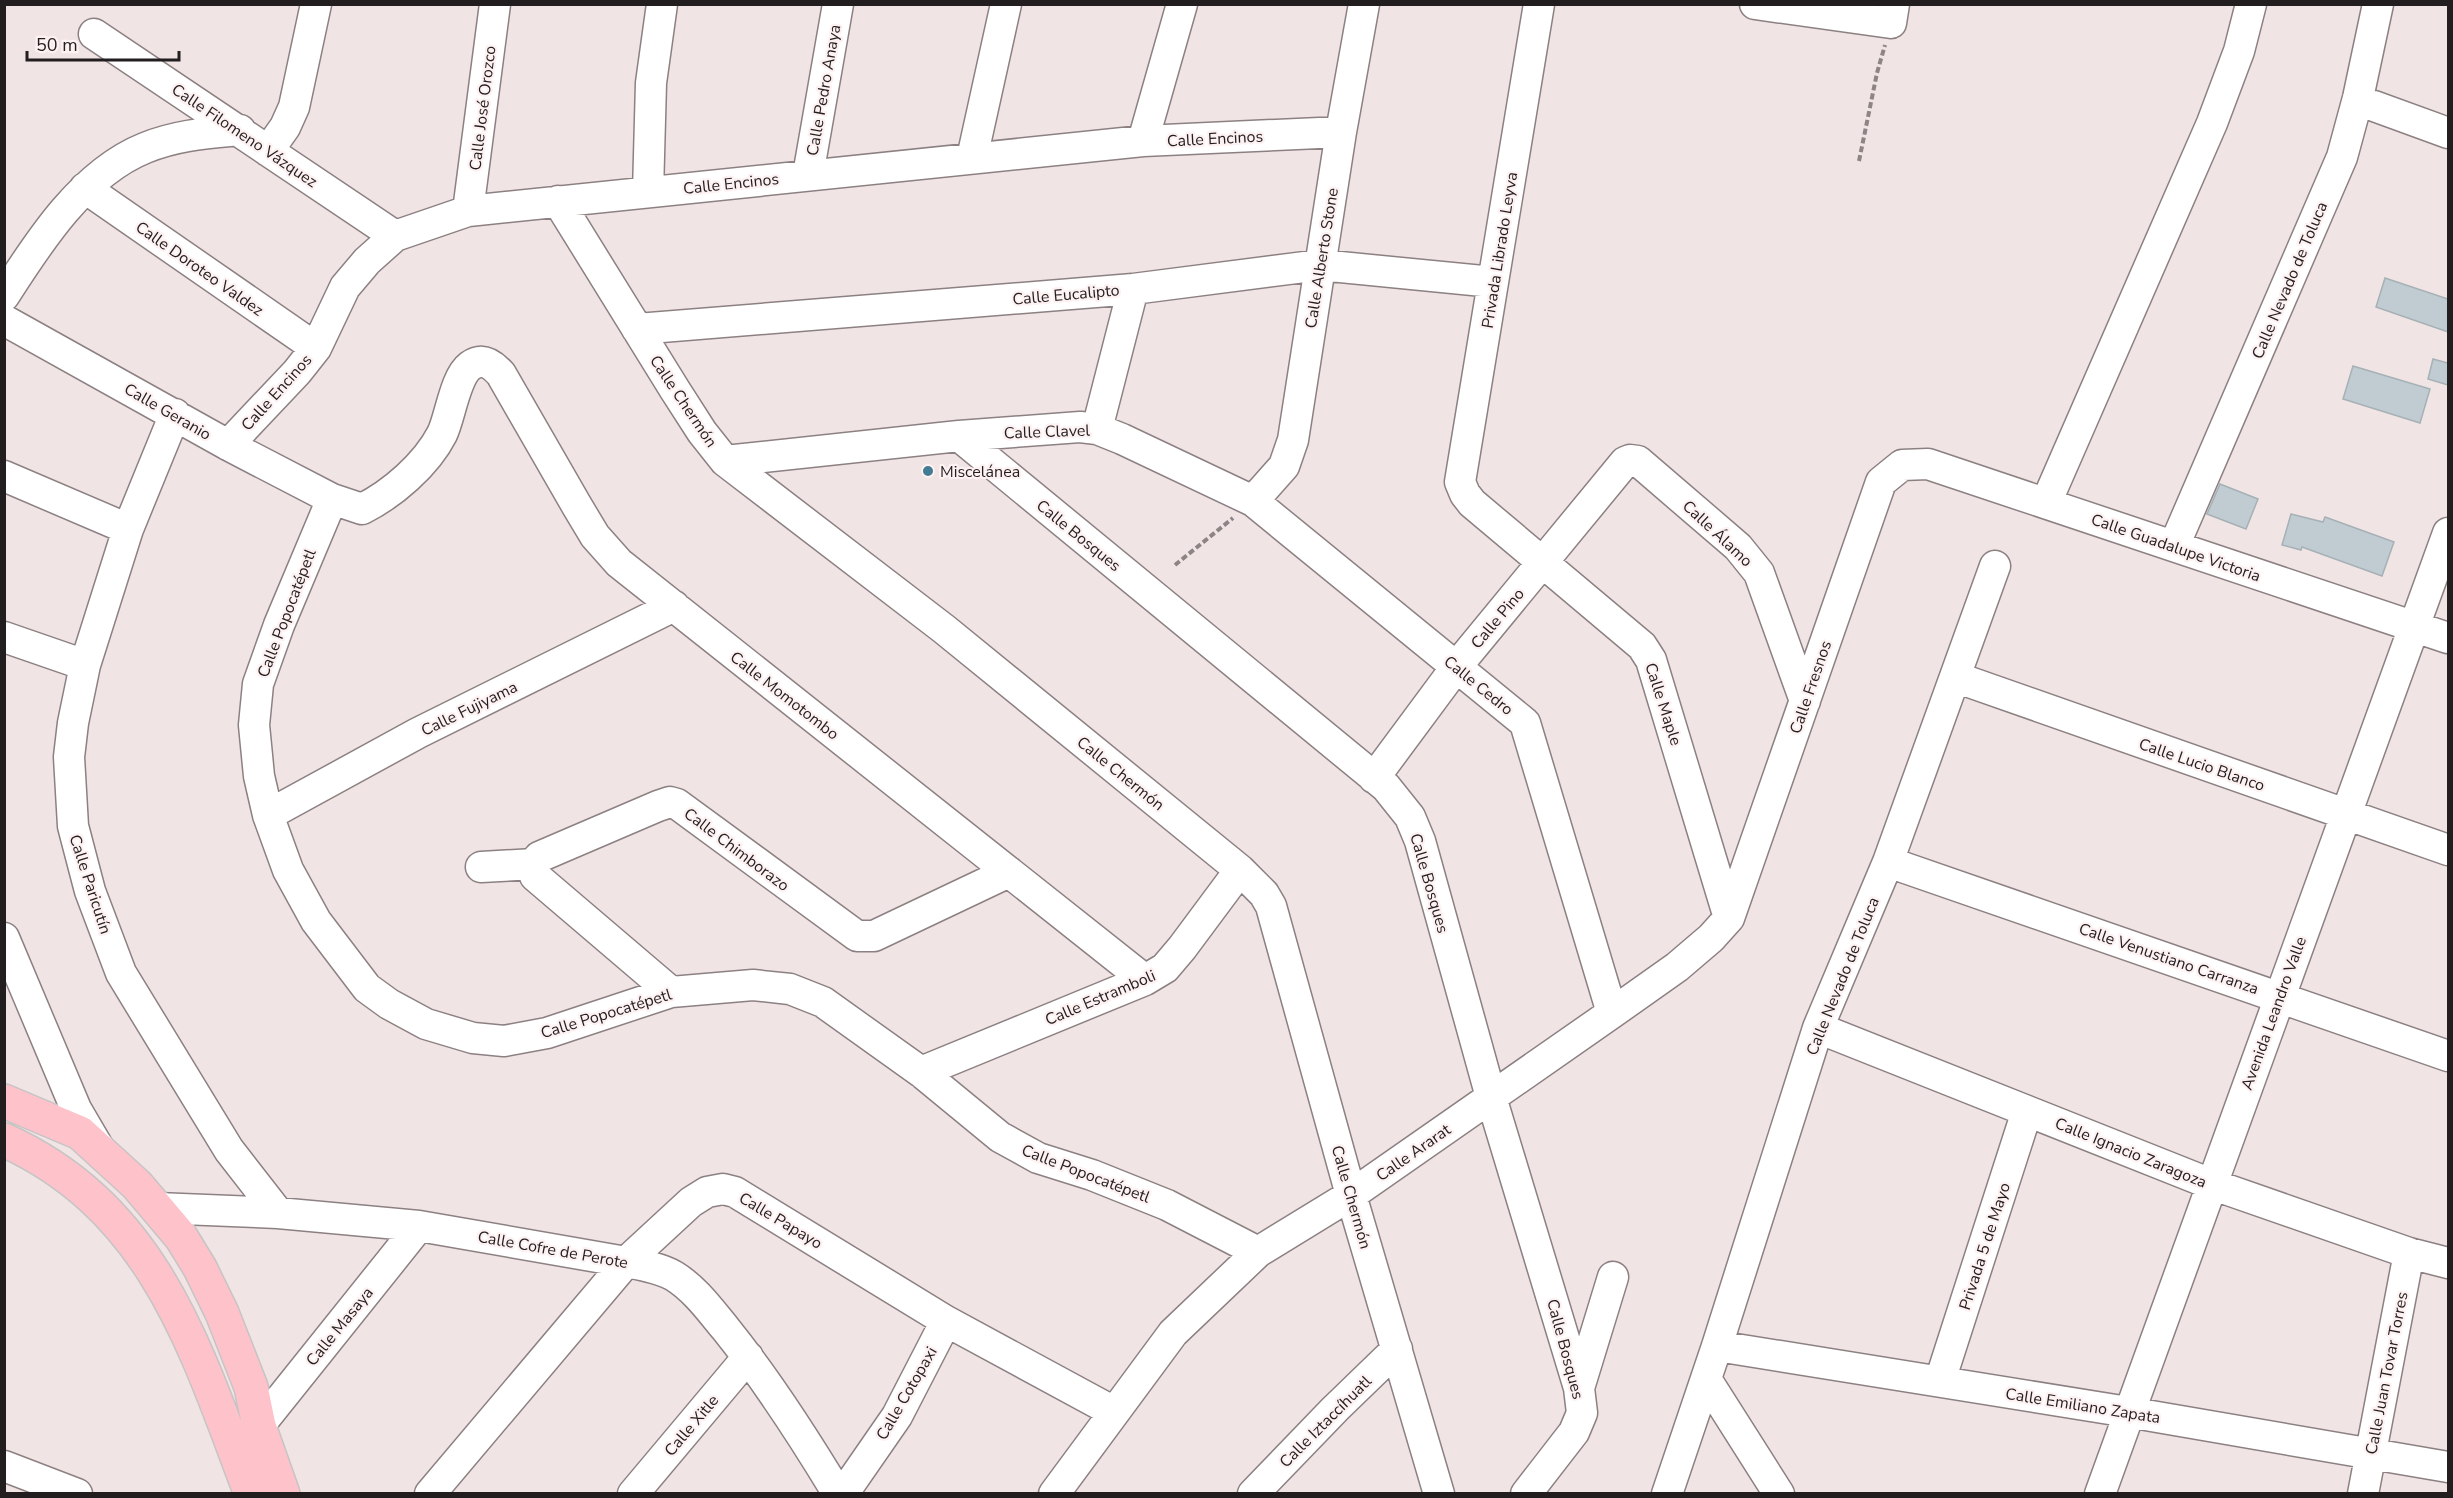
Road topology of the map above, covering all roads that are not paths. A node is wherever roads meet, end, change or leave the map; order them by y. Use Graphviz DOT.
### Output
graph roads {
  1 [pos="316,4"];
  2 [pos="495,4"];
  3 [pos="662,4"];
  4 [pos="838,4"];
  5 [pos="1006,4"];
  6 [pos="1182,4"];
  7 [pos="1364,4"];
  8 [pos="1539,4"];
  9 [pos="1755,4"];
  10 [pos="2251,4"];
  11 [pos="2378,4"];
  12 [pos="1893,14"];
  13 [pos="94,34"];
  14 [pos="2374,106"];
  15 [pos="240,130"];
  16 [pos="1341,132"];
  17 [pos="2448,133"];
  18 [pos="1143,141"];
  19 [pos="268,151"];
  20 [pos="972,158"];
  21 [pos="808,175"];
  22 [pos="85,188"];
  23 [pos="648,192"];
  24 [pos="558,201"];
  25 [pos="468,211"];
  26 [pos="395,236"];
  27 [pos="1320,265"];
  28 [pos="1493,282"];
  29 [pos="1132,289"];
  30 [pos="4,296"];
  31 [pos="4,320"];
  32 [pos="638,329"];
  33 [pos="316,348"];
  34 [pos="175,414"];
  35 [pos="1097,429"];
  36 [pos="959,436"];
  37 [pos="228,445"];
  38 [pos="725,461"];
  39 [pos="1625,462"];
  40 [pos="1902,465"];
  41 [pos="4,476"];
  42 [pos="1465,494"];
  43 [pos="332,500"];
  44 [pos="1253,501"];
  45 [pos="2046,503"];
  46 [pos="128,529"];
  47 [pos="2448,533"];
  48 [pos="2174,546"];
  49 [pos="1543,562"];
  50 [pos="1995,566"];
  51 [pos="674,606"];
  52 [pos="2416,627"];
  53 [pos="4,637"];
  54 [pos="2448,638"];
  55 [pos="85,665"];
  56 [pos="1457,666"];
  57 [pos="1955,677"];
  58 [pos="1805,701"];
  59 [pos="1374,778"];
  60 [pos="2345,814"];
  61 [pos="268,815"];
  62 [pos="2448,850"];
  63 [pos="1888,862"];
  64 [pos="534,864"];
  65 [pos="481,867"];
  66 [pos="1240,870"];
  67 [pos="1009,872"];
  68 [pos="1729,918"];
  69 [pos="4,938"];
  70 [pos="1145,980"];
  71 [pos="671,992"];
  72 [pos="2279,996"];
  73 [pos="1612,1013"];
  74 [pos="1818,1028"];
  75 [pos="2448,1056"];
  76 [pos="921,1071"];
  77 [pos="1491,1097"];
  78 [pos="4,1101"];
  79 [pos="2027,1111"];
  80 [pos="4,1140"];
  81 [pos="100,1150"];
  82 [pos="2211,1184"];
  83 [pos="1351,1195"];
  84 [pos="157,1208"];
  85 [pos="278,1213"];
  86 [pos="419,1226"];
  87 [pos="1258,1252"];
  88 [pos="2409,1253"];
  89 [pos="626,1262"];
  90 [pos="2448,1263"];
  91 [pos="1613,1277"];
  92 [pos="946,1321"];
  93 [pos="1717,1346"];
  94 [pos="1397,1349"];
  95 [pos="748,1357"];
  96 [pos="1706,1379"];
  97 [pos="1940,1382"];
  98 [pos="1581,1401"];
  99 [pos="1114,1412"];
  100 [pos="2128,1412"];
  101 [pos="259,1426"];
  102 [pos="2370,1455"];
  103 [pos="4,1466"];
  104 [pos="2448,1467"];
  105 [pos="76,1493"];
  106 [pos="252,1494"];
  107 [pos="282,1494"];
  108 [pos="430,1494"];
  109 [pos="633,1494"];
  110 [pos="841,1494"];
  111 [pos="1054,1494"];
  112 [pos="1253,1494"];
  113 [pos="1439,1494"];
  114 [pos="1526,1494"];
  115 [pos="1667,1494"];
  116 [pos="1779,1494"];
  117 [pos="2100,1494"];
  118 [pos="2363,1494"];
  1 -- 19 [label="street"];
  2 -- 25 [label="street, Calle José Orozco"];
  3 -- 23 [label="street"];
  4 -- 21 [label="street, Calle Pedro Anaya"];
  5 -- 20 [label="street"];
  6 -- 18 [label="street"];
  7 -- 16 [label="street, Calle Alberto Stone"];
  8 -- 28 [label="street, Privada Librado Leyva"];
  9 -- 12 [label="street"];
  10 -- 45 [label="street"];
  11 -- 48 [label="street, Calle Nevado de Toluca"];
  13 -- 15 [label="street, Calle Filomeno Vázquez"];
  14 -- 17 [label="street"];
  15 -- 19 [label="street, Calle Filomeno Vázquez"];
  15 -- 22 [label="street"];
  16 -- 18 [label="street, Calle Encinos"];
  16 -- 27 [label="street, Calle Alberto Stone"];
  18 -- 20 [label="street, Calle Encinos"];
  19 -- 26 [label="street, Calle Filomeno Vázquez"];
  20 -- 21 [label="street, Calle Encinos"];
  21 -- 23 [label="street, Calle Encinos"];
  22 -- 30 [label="street"];
  22 -- 33 [label="street, Calle Doroteo Valdez"];
  23 -- 24 [label="street, Calle Encinos"];
  24 -- 25 [label="street, Calle Encinos"];
  24 -- 32 [label="street, Calle Chermón"];
  25 -- 26 [label="street, Calle Encinos"];
  26 -- 33 [label="street, Calle Encinos"];
  27 -- 28 [label="street, Calle Eucalipto"];
  27 -- 29 [label="street, Calle Eucalipto"];
  27 -- 44 [label="street, Calle Alberto Stone"];
  28 -- 42 [label="street, Privada Librado Leyva"];
  29 -- 32 [label="street, Calle Eucalipto"];
  29 -- 35 [label="street"];
  31 -- 34 [label="street, Calle Geranio"];
  32 -- 38 [label="street, Calle Chermón"];
  33 -- 37 [label="street, Calle Encinos"];
  34 -- 37 [label="street, Calle Geranio"];
  34 -- 46 [label="street, Calle Paricutín"];
  35 -- 36 [label="street, Calle Clavel"];
  35 -- 44 [label="street, Calle Clavel"];
  36 -- 38 [label="street, Calle Clavel"];
  36 -- 59 [label="street, Calle Bosques"];
  37 -- 43 [label="street, Calle Geranio"];
  38 -- 66 [label="street, Calle Chermón"];
  39 -- 49 [label="street, Calle Pino"];
  39 -- 58 [label="street, Calle Álamo"];
  40 -- 45 [label="street, Calle Guadalupe Victoria"];
  40 -- 58 [label="street, Calle Fresnos"];
  41 -- 46 [label="street"];
  42 -- 49 [label="street, Calle Maple"];
  43 -- 51 [label="street, Calle Momotombo"];
  43 -- 61 [label="street, Calle Popocatépetl"];
  44 -- 56 [label="street, Calle Cedro"];
  45 -- 48 [label="street, Calle Guadalupe Victoria"];
  46 -- 55 [label="street, Calle Paricutín"];
  47 -- 52 [label="street, Avenida Leandro Valle"];
  48 -- 52 [label="street, Calle Guadalupe Victoria"];
  49 -- 56 [label="street, Calle Pino"];
  49 -- 68 [label="street, Calle Maple"];
  50 -- 57 [label="street, Calle Nevado de Toluca"];
  51 -- 61 [label="street, Calle Fujiyama"];
  51 -- 67 [label="street, Calle Momotombo"];
  52 -- 54 [label="street, Calle Guadalupe Victoria"];
  52 -- 60 [label="street, Avenida Leandro Valle"];
  53 -- 55 [label="street"];
  55 -- 85 [label="street, Calle Paricutín"];
  56 -- 59 [label="street, Calle Pino"];
  56 -- 73 [label="street, Calle Cedro"];
  57 -- 60 [label="street, Calle Lucio Blanco"];
  57 -- 63 [label="street, Calle Nevado de Toluca"];
  58 -- 68 [label="street, Calle Fresnos"];
  59 -- 77 [label="street, Calle Bosques"];
  60 -- 62 [label="street, Calle Lucio Blanco"];
  60 -- 72 [label="street, Avenida Leandro Valle"];
  61 -- 71 [label="street, Calle Popocatépetl"];
  63 -- 72 [label="street, Calle Venustiano Carranza"];
  63 -- 74 [label="street, Calle Nevado de Toluca"];
  64 -- 65 [label="street"];
  64 -- 67 [label="street, Calle Chimborazo"];
  64 -- 71 [label="street"];
  66 -- 70 [label="street, Calle Estramboli"];
  66 -- 83 [label="street, Calle Chermón"];
  67 -- 70 [label="street, Calle Momotombo"];
  68 -- 73 [label="street, Calle Ararat"];
  69 -- 81 [label="street"];
  70 -- 76 [label="street, Calle Estramboli"];
  71 -- 76 [label="street, Calle Popocatépetl"];
  72 -- 75 [label="street, Calle Venustiano Carranza"];
  72 -- 82 [label="street, Avenida Leandro Valle"];
  73 -- 77 [label="street, Calle Ararat"];
  74 -- 79 [label="street, Calle Ignacio Zaragoza"];
  74 -- 93 [label="street, Calle Nevado de Toluca"];
  76 -- 87 [label="street, Calle Popocatépetl"];
  77 -- 83 [label="street, Calle Ararat"];
  77 -- 98 [label="street, Calle Bosques"];
  78 -- 81 [label="main road"];
  79 -- 82 [label="street, Calle Ignacio Zaragoza"];
  79 -- 97 [label="street, Privada 5 de Mayo"];
  80 -- 106 [label="main road"];
  81 -- 84 [label="main road"];
  82 -- 88 [label="street, Calle Ignacio Zaragoza"];
  82 -- 100 [label="street, Avenida Leandro Valle"];
  83 -- 87 [label="street, Calle Ararat"];
  83 -- 94 [label="street, Calle Chermón"];
  84 -- 85 [label="street, Calle Cofre de Perote"];
  84 -- 101 [label="main road"];
  85 -- 86 [label="street, Calle Cofre de Perote"];
  86 -- 89 [label="street, Calle Cofre de Perote"];
  86 -- 101 [label="street, Calle Masaya"];
  87 -- 99 [label="street, Calle Ararat"];
  88 -- 90 [label="street, Calle Ignacio Zaragoza"];
  88 -- 102 [label="street, Calle Juan Tovar Torres"];
  89 -- 92 [label="street, Calle Papayo"];
  89 -- 95 [label="street, Calle Cofre de Perote"];
  89 -- 108 [label="street, Calle Papayo"];
  91 -- 98 [label="street"];
  92 -- 99 [label="street, Calle Papayo"];
  92 -- 110 [label="street, Calle Cotopaxi"];
  93 -- 96 [label="street, Calle Nevado de Toluca"];
  93 -- 97 [label="street, Calle Emiliano Zapata"];
  94 -- 112 [label="street, Calle Iztaccíhuatl"];
  94 -- 113 [label="street, Calle Chermón"];
  95 -- 109 [label="street, Calle Xitle"];
  95 -- 110 [label="street, Calle Cofre de Perote"];
  96 -- 115 [label="street, Calle Nevado de Toluca"];
  96 -- 116 [label="street"];
  97 -- 100 [label="street, Calle Emiliano Zapata"];
  98 -- 114 [label="street"];
  99 -- 111 [label="street, Calle Ararat"];
  100 -- 102 [label="street, Calle Emiliano Zapata"];
  100 -- 117 [label="street, Avenida Leandro Valle"];
  101 -- 107 [label="main road"];
  102 -- 104 [label="street, Calle Emiliano Zapata"];
  102 -- 118 [label="street, Calle Juan Tovar Torres"];
  103 -- 105 [label="street"];
}
